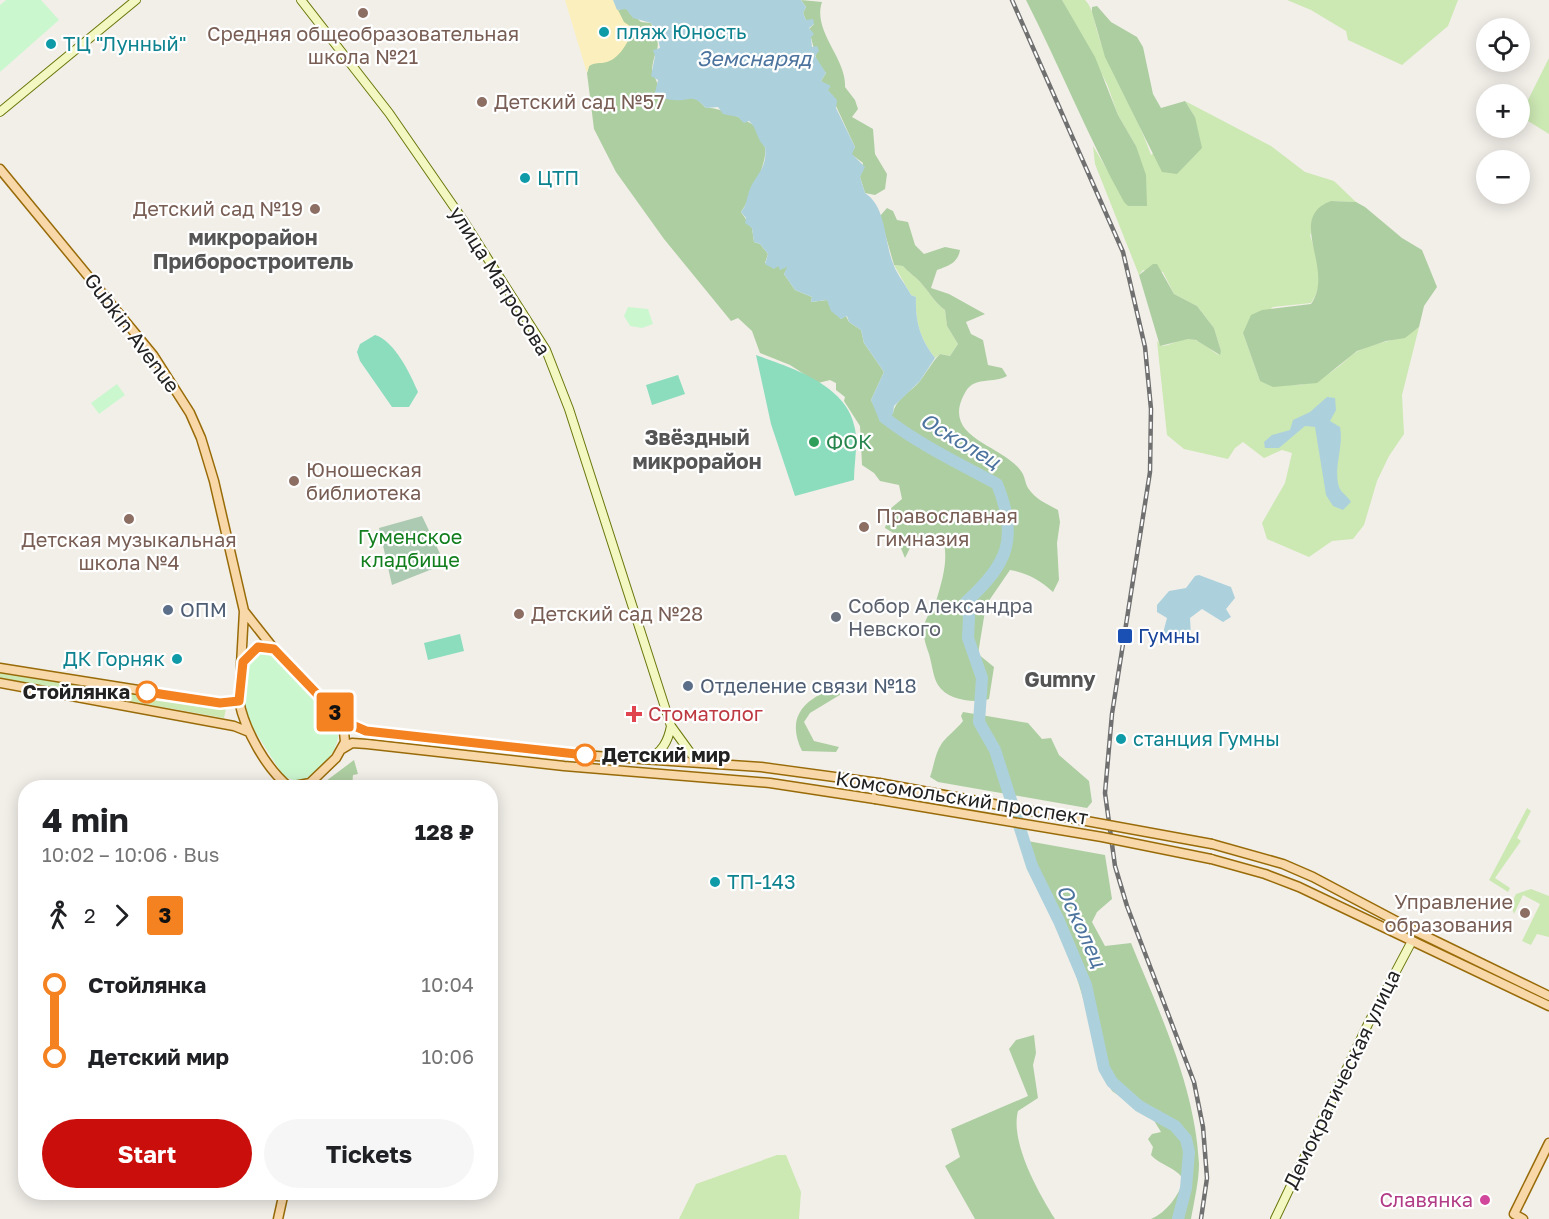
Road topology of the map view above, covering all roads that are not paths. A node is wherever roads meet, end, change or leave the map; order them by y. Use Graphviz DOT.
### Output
graph roads {
  1 [pos="136,0"];
  2 [pos="301,0"];
  3 [pos="0,112"];
  4 [pos="0,169"];
  5 [pos="244,611"];
  6 [pos="274,649"];
  7 [pos="243,662"];
  8 [pos="0,668"];
  9 [pos="0,683"];
  10 [pos="239,701"];
  11 [pos="343,721"];
  12 [pos="671,726"];
  13 [pos="249,732"];
  14 [pos="342,749"];
  15 [pos="646,760"];
  16 [pos="706,763"];
  17 [pos="281,780"];
  18 [pos="313,780"];
  19 [pos="879,783"];
  20 [pos="875,799"];
  21 [pos="1412,941"];
  22 [pos="1549,996"];
  23 [pos="1549,1006"];
  24 [pos="1549,1143"];
  25 [pos="282,1200"];
  26 [pos="1513,1217"];
  27 [pos="278,1219"];
  28 [pos="1275,1219"];
  29 [pos="1523,1219"];
  1 -- 3 [label="main road"];
  2 -- 12 [label="main road, улица Матросова"];
  4 -- 5 [label="main road, Gubkin Avenue"];
  5 -- 6 [label="main road"];
  5 -- 7 [label="main road, Gubkin Avenue"];
  6 -- 7 [label="main road"];
  6 -- 11 [label="main road"];
  7 -- 10 [label="main road, Gubkin Avenue"];
  8 -- 10 [label="main road"];
  9 -- 13 [label="main road"];
  10 -- 13 [label="main road"];
  11 -- 14 [label="main road"];
  11 -- 15 [label="main road, Комсомольский проспект"];
  12 -- 15 [label="main road"];
  12 -- 16 [label="main road, улица Матросова"];
  13 -- 17 [label="main road"];
  14 -- 18 [label="main road"];
  14 -- 20 [label="main road, Комсомольский проспект"];
  15 -- 16 [label="main road, Комсомольский проспект"];
  16 -- 19 [label="main road, Комсомольский проспект"];
  19 -- 20 [label="main road"];
  19 -- 22 [label="main road, Комсомольский проспект, bridge"];
  20 -- 21 [label="main road, Комсомольский проспект, bridge"];
  21 -- 23 [label="main road, Комсомольский проспект"];
  21 -- 28 [label="main road, Демократическая улица"];
  24 -- 26 [label="main road"];
  25 -- 27 [label="main road"];
  26 -- 29 [label="main road"];
}
